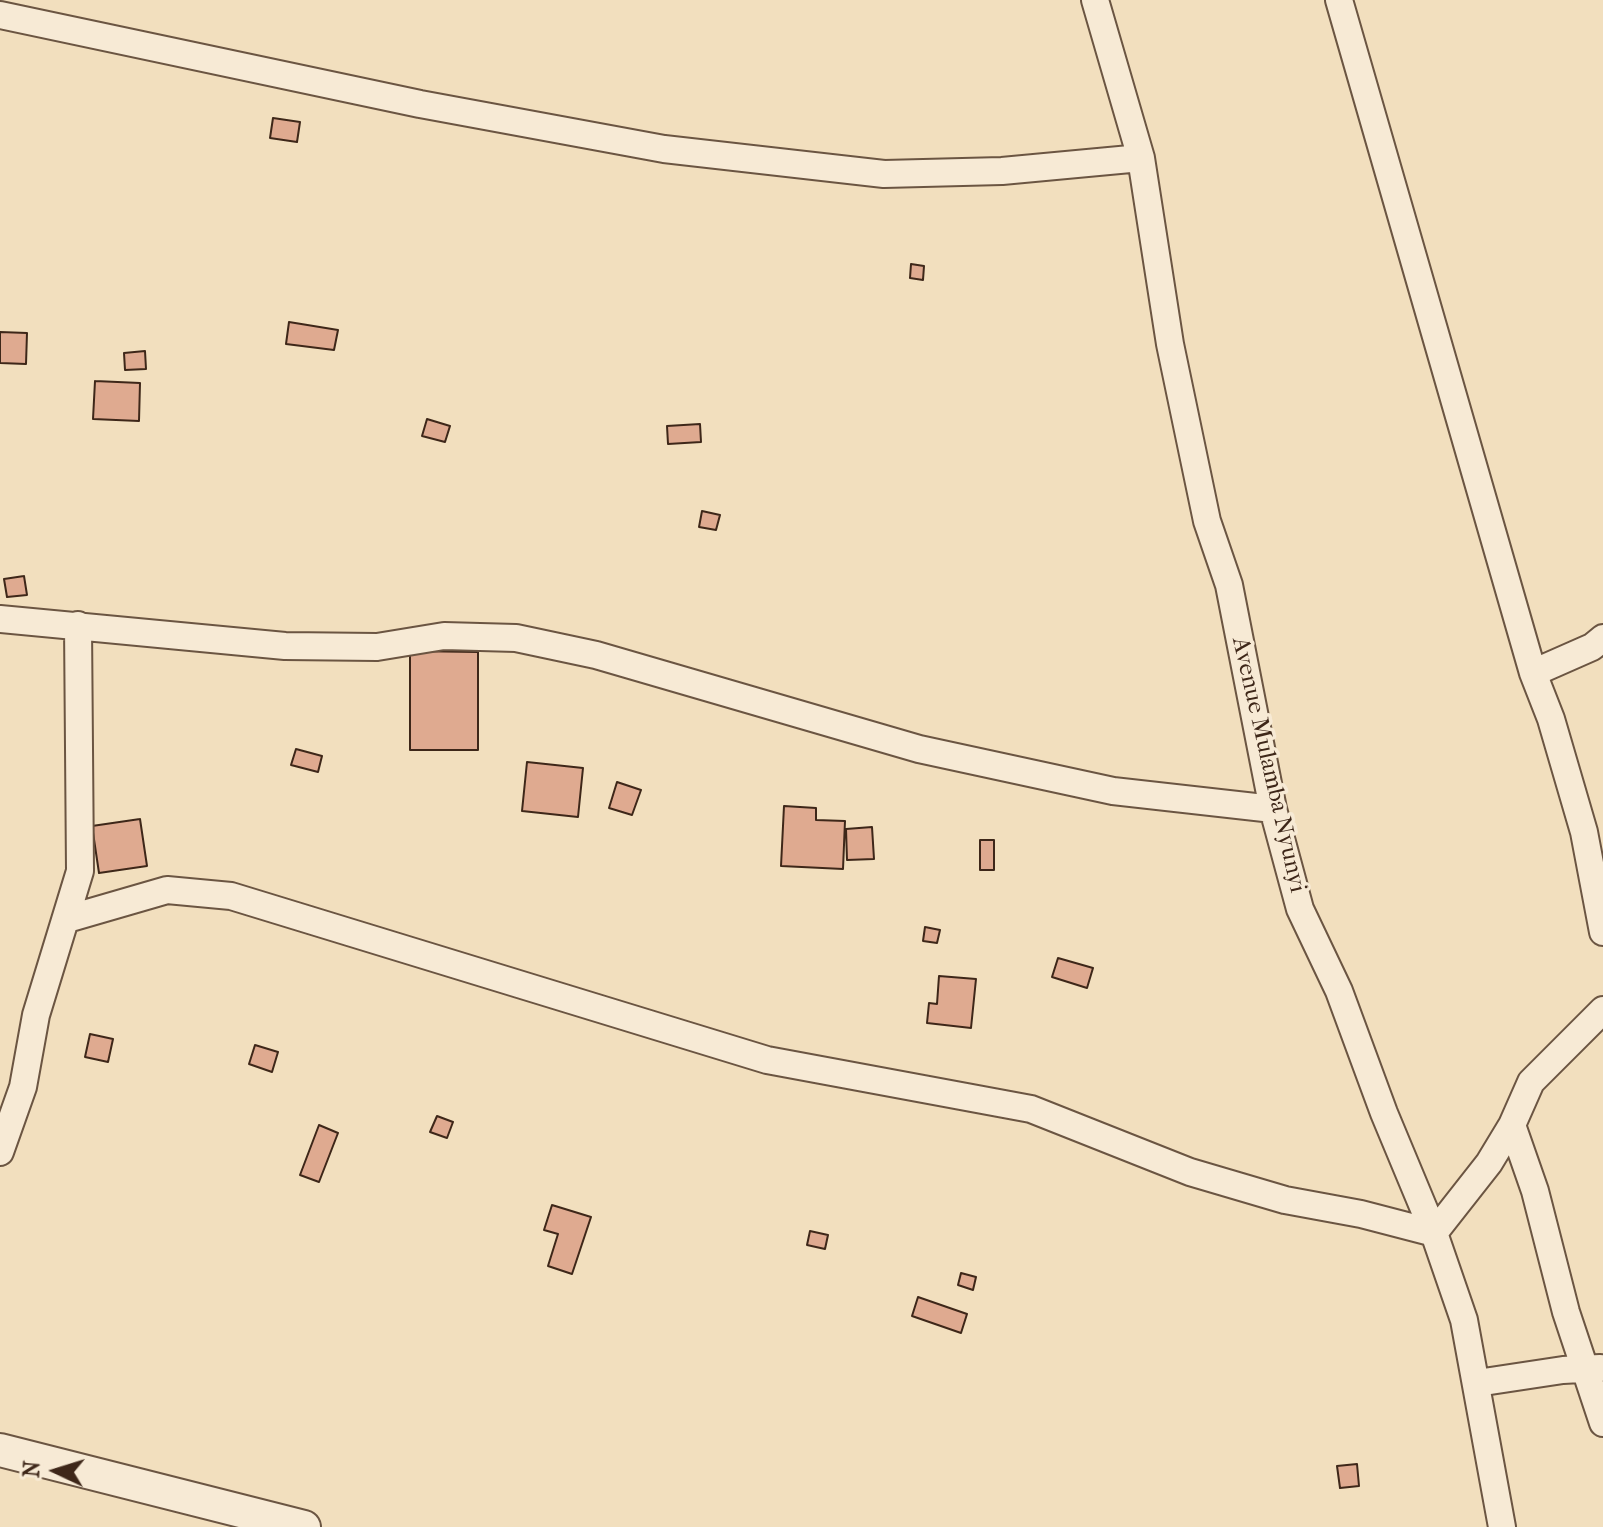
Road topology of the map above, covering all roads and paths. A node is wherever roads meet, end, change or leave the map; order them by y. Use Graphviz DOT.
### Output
graph roads {
  1 [pos="1095,0"];
  2 [pos="1339,0"];
  3 [pos="0,15"];
  4 [pos="1141,158"];
  5 [pos="0,619"];
  6 [pos="78,625"];
  7 [pos="1603,638"];
  8 [pos="1533,673"];
  9 [pos="1273,809"];
  10 [pos="67,919"];
  11 [pos="1603,932"];
  12 [pos="1603,1010"];
  13 [pos="1512,1125"];
  14 [pos="0,1152"];
  15 [pos="1434,1233"];
  16 [pos="1594,1368"];
  17 [pos="1477,1383"];
  18 [pos="1603,1423"];
  19 [pos="0,1450"];
  20 [pos="304,1527"];
  21 [pos="1502,1527"];
  1 -- 4 [label="street, Avenue Mulamba Nyunyi"];
  2 -- 8 [label="street"];
  3 -- 4 [label="street"];
  4 -- 9 [label="street, Avenue Mulamba Nyunyi"];
  5 -- 6 [label="street"];
  6 -- 9 [label="street"];
  6 -- 10 [label="street"];
  7 -- 8 [label="street"];
  8 -- 11 [label="street"];
  9 -- 15 [label="street, Avenue Mulamba Nyunyi"];
  10 -- 14 [label="street"];
  10 -- 15 [label="street"];
  12 -- 13 [label="street"];
  13 -- 15 [label="street"];
  13 -- 16 [label="street"];
  15 -- 17 [label="street, Avenue Mulamba Nyunyi"];
  16 -- 17 [label="street"];
  16 -- 18 [label="street"];
  17 -- 21 [label="street, Avenue Mulamba Nyunyi"];
  19 -- 20 [label="street"];
}
